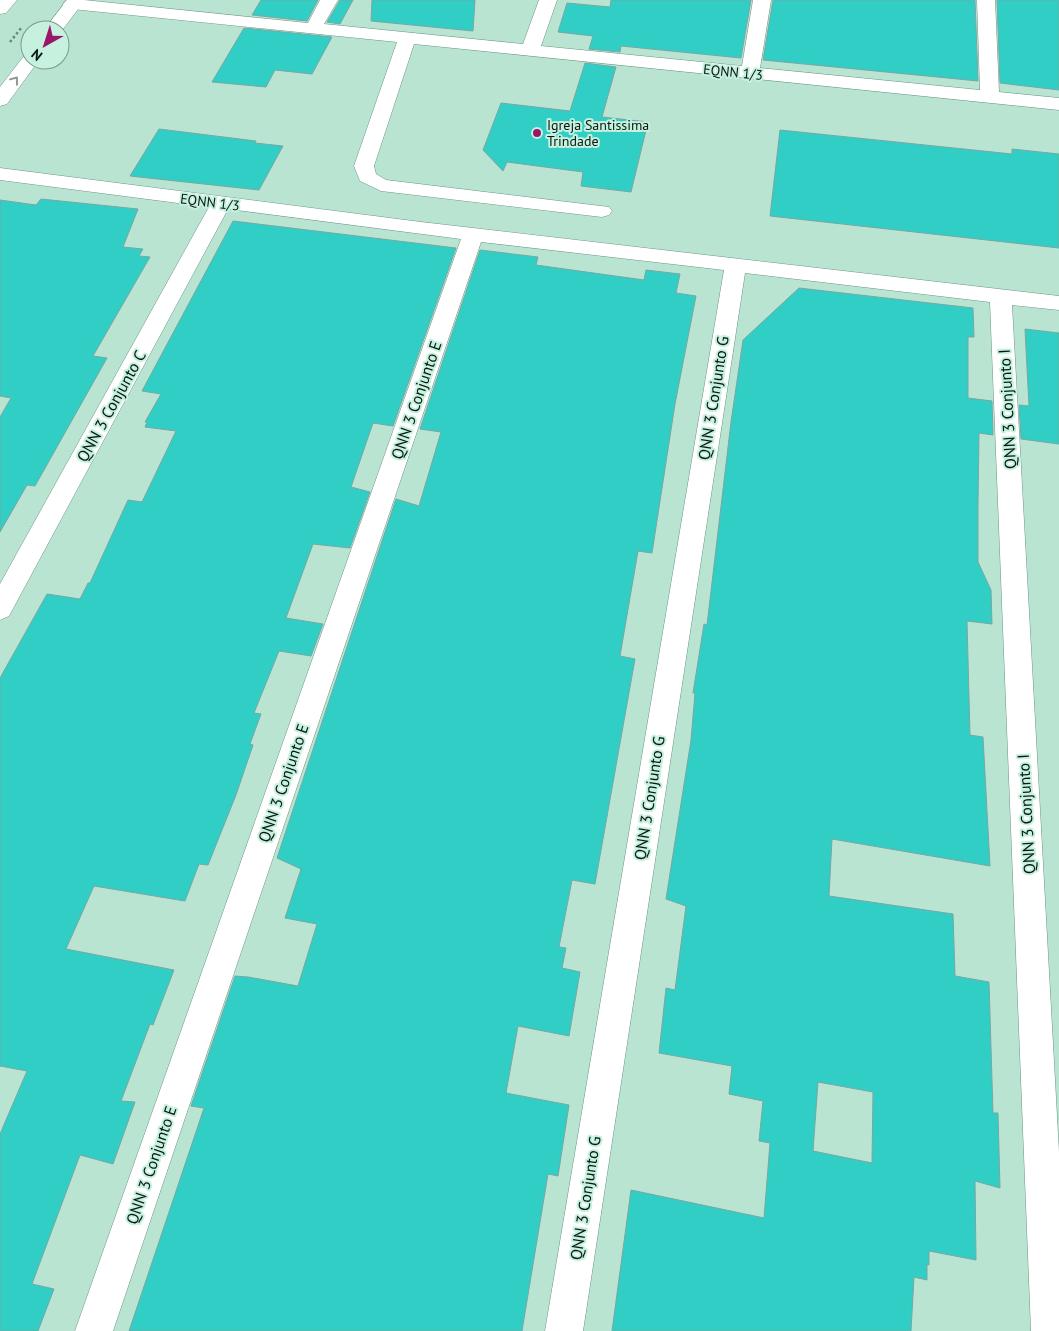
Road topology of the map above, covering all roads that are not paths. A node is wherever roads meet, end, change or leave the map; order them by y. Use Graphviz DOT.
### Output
graph roads {
  1 [pos="8,0"];
  2 [pos="329,0"];
  3 [pos="548,0"];
  4 [pos="762,0"];
  5 [pos="986,0"];
  6 [pos="74,2"];
  7 [pos="0,10"];
  8 [pos="60,20"];
  9 [pos="312,29"];
  10 [pos="407,39"];
  11 [pos="530,52"];
  12 [pos="22,70"];
  13 [pos="750,74"];
  14 [pos="990,97"];
  15 [pos="0,100"];
  16 [pos="1059,104"];
  17 [pos="0,174"];
  18 [pos="433,192"];
  19 [pos="221,203"];
  20 [pos="602,211"];
  21 [pos="421,228"];
  22 [pos="473,234"];
  23 [pos="735,266"];
  24 [pos="1001,297"];
  25 [pos="1059,303"];
  26 [pos="0,609"];
  27 [pos="94,1331"];
  28 [pos="564,1331"];
  29 [pos="1050,1331"];
  1 -- 7 [label="street"];
  2 -- 9 [label="street"];
  3 -- 11 [label="street"];
  4 -- 13 [label="street"];
  5 -- 14 [label="street"];
  6 -- 8 [label="street"];
  6 -- 9 [label="street, EQNN 1/3"];
  9 -- 10 [label="street, EQNN 1/3"];
  10 -- 11 [label="street, EQNN 1/3"];
  10 -- 18 [label="street"];
  11 -- 13 [label="street, EQNN 1/3"];
  15 -- 12 [label="street, one-way"];
  13 -- 14 [label="street, EQNN 1/3"];
  14 -- 16 [label="street, EQNN 1/3"];
  17 -- 19 [label="street, EQNN 1/3"];
  18 -- 20 [label="street"];
  18 -- 21 [label="street"];
  19 -- 21 [label="street, EQNN 1/3"];
  19 -- 26 [label="street, QNN 3 Conjunto C"];
  21 -- 22 [label="street, EQNN 1/3"];
  22 -- 23 [label="street, EQNN 1/3"];
  22 -- 27 [label="street, QNN 3 Conjunto E"];
  23 -- 24 [label="street, EQNN 1/3"];
  23 -- 28 [label="street, QNN 3 Conjunto G"];
  24 -- 25 [label="street, EQNN 1/3"];
  24 -- 29 [label="street, QNN 3 Conjunto I"];
}
